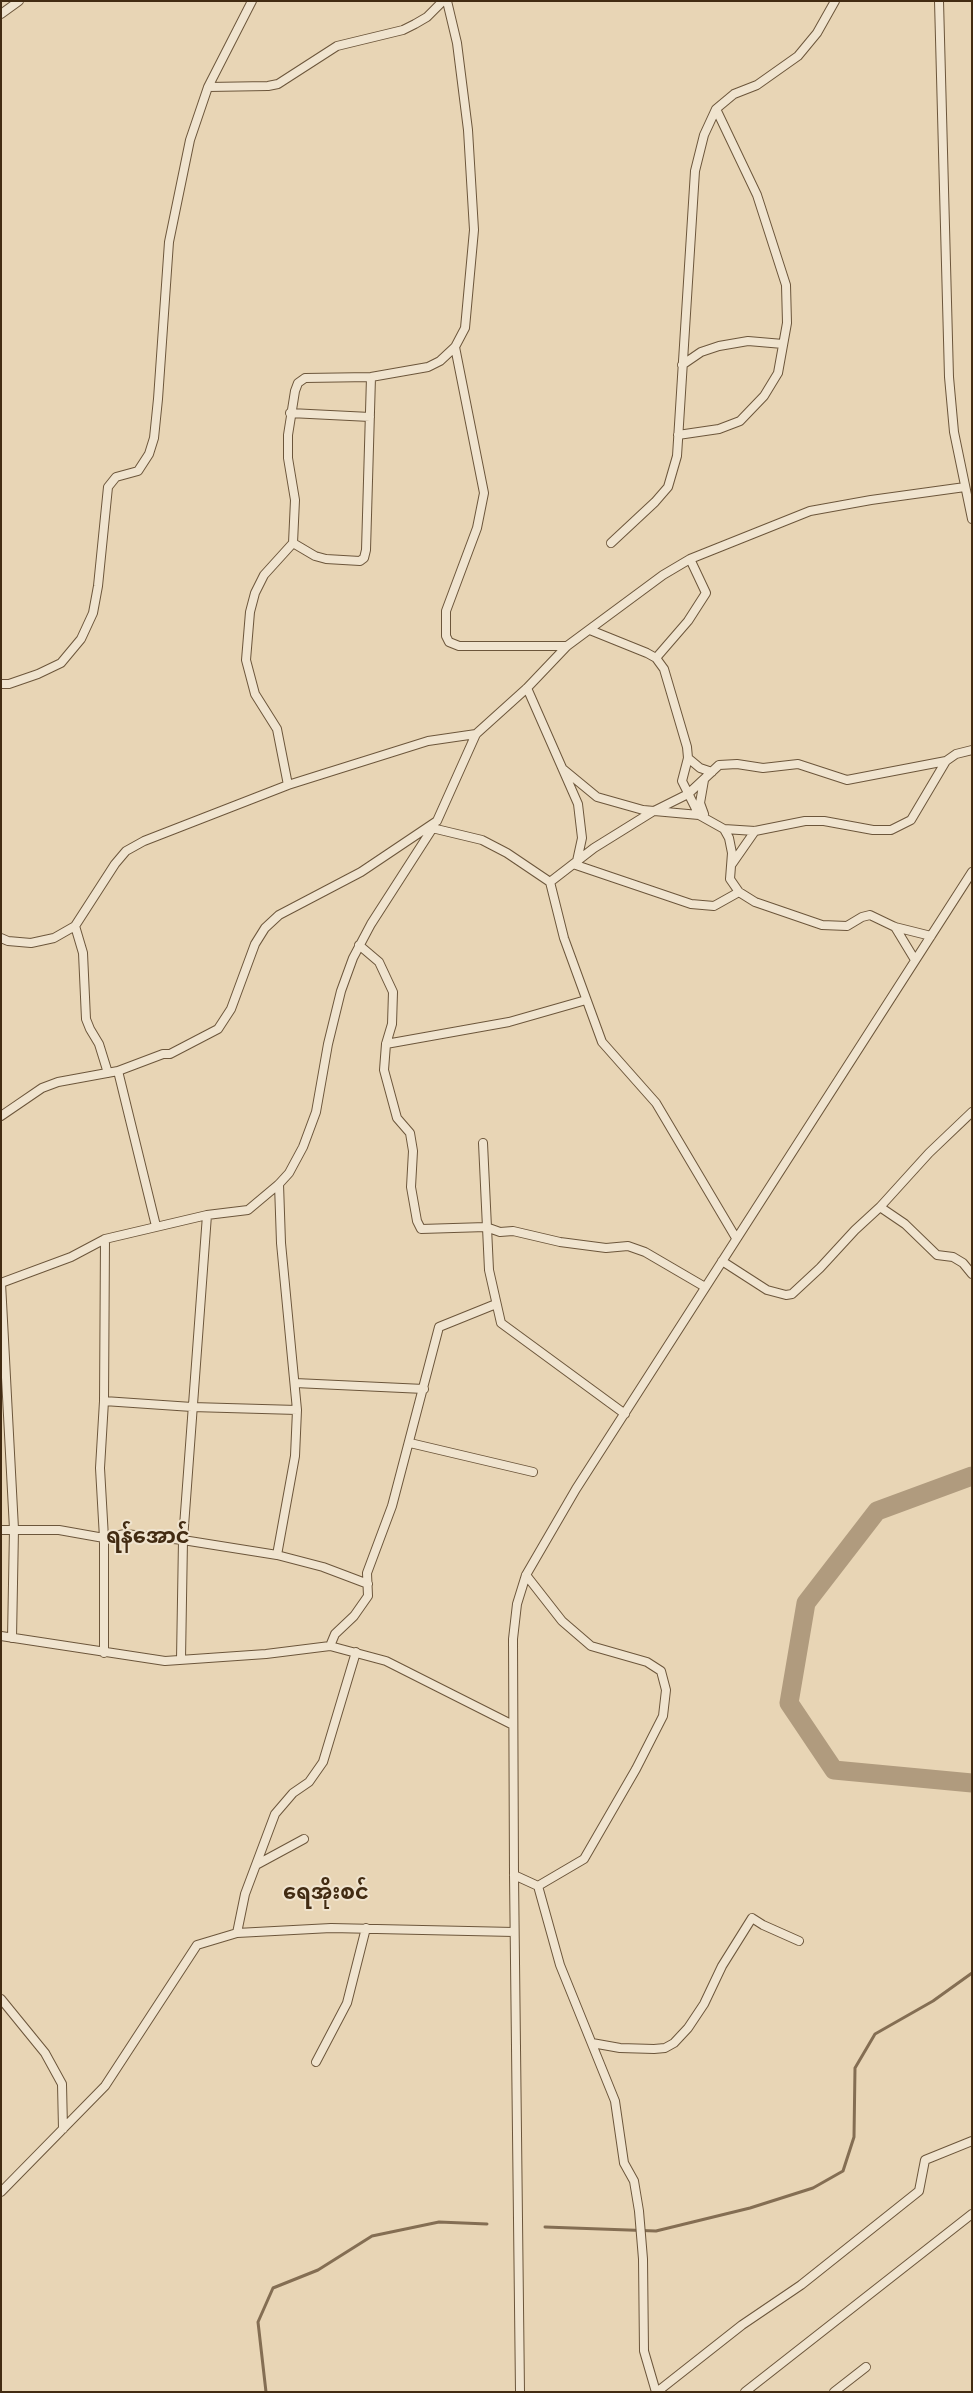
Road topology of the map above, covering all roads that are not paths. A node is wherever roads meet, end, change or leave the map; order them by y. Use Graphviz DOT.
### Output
graph roads {
  1 [pos="19,1"];
  2 [pos="252,1"];
  3 [pos="443,1"];
  4 [pos="447,1"];
  5 [pos="835,1"];
  6 [pos="939,1"];
  7 [pos="1,14"];
  8 [pos="208,87"];
  9 [pos="716,108"];
  10 [pos="783,344"];
  11 [pos="455,347"];
  12 [pos="682,365"];
  13 [pos="371,377"];
  14 [pos="290,413"];
  15 [pos="370,417"];
  16 [pos="678,435"];
  17 [pos="965,488"];
  18 [pos="972,519"];
  19 [pos="611,542"];
  20 [pos="293,543"];
  21 [pos="690,559"];
  22 [pos="590,630"];
  23 [pos="567,646"];
  24 [pos="656,658"];
  25 [pos="1,684"];
  26 [pos="527,688"];
  27 [pos="476,734"];
  28 [pos="972,750"];
  29 [pos="688,758"];
  30 [pos="946,761"];
  31 [pos="563,769"];
  32 [pos="712,772"];
  33 [pos="704,780"];
  34 [pos="288,785"];
  35 [pos="688,794"];
  36 [pos="652,812"];
  37 [pos="699,815"];
  38 [pos="708,820"];
  39 [pos="434,825"];
  40 [pos="724,829"];
  41 [pos="755,831"];
  42 [pos="575,863"];
  43 [pos="730,866"];
  44 [pos="972,872"];
  45 [pos="550,882"];
  46 [pos="739,892"];
  47 [pos="76,926"];
  48 [pos="895,927"];
  49 [pos="931,936"];
  50 [pos="1,938"];
  51 [pos="359,946"];
  52 [pos="915,960"];
  53 [pos="586,1000"];
  54 [pos="386,1044"];
  55 [pos="118,1072"];
  56 [pos="108,1073"];
  57 [pos="972,1112"];
  58 [pos="1,1116"];
  59 [pos="483,1143"];
  60 [pos="279,1184"];
  61 [pos="880,1207"];
  62 [pos="206,1215"];
  63 [pos="156,1226"];
  64 [pos="486,1227"];
  65 [pos="736,1238"];
  66 [pos="105,1239"];
  67 [pos="722,1261"];
  68 [pos="972,1274"];
  69 [pos="1,1283"];
  70 [pos="705,1287"];
  71 [pos="496,1304"];
  72 [pos="295,1384"];
  73 [pos="424,1389"];
  74 [pos="104,1401"];
  75 [pos="192,1407"];
  76 [pos="297,1410"];
  77 [pos="625,1414"];
  78 [pos="410,1443"];
  79 [pos="533,1472"];
  80 [pos="14,1529"];
  81 [pos="1,1530"];
  82 [pos="104,1538"];
  83 [pos="183,1540"];
  84 [pos="277,1555"];
  85 [pos="526,1575"];
  86 [pos="368,1584"];
  87 [pos="1,1636"];
  88 [pos="12,1638"];
  89 [pos="330,1646"];
  90 [pos="356,1652"];
  91 [pos="104,1653"];
  92 [pos="181,1659"];
  93 [pos="514,1725"];
  94 [pos="304,1839"];
  95 [pos="256,1865"];
  96 [pos="514,1874"];
  97 [pos="538,1886"];
  98 [pos="366,1928"];
  99 [pos="514,1932"];
  100 [pos="237,1933"];
  101 [pos="799,1941"];
  102 [pos="1,1999"];
  103 [pos="592,2043"];
  104 [pos="316,2062"];
  105 [pos="63,2128"];
  106 [pos="972,2141"];
  107 [pos="1,2192"];
  108 [pos="972,2214"];
  109 [pos="866,2367"];
  110 [pos="520,2392"];
  111 [pos="656,2392"];
  112 [pos="744,2392"];
  113 [pos="834,2392"];
  1 -- 7 [label="street"];
  2 -- 8 [label="street"];
  3 -- 8 [label="street"];
  4 -- 11 [label="street"];
  5 -- 9 [label="street"];
  6 -- 17 [label="street"];
  8 -- 25 [label="street"];
  9 -- 10 [label="street"];
  9 -- 12 [label="street"];
  10 -- 12 [label="street"];
  10 -- 16 [label="street"];
  11 -- 13 [label="street"];
  11 -- 23 [label="street"];
  12 -- 16 [label="street"];
  13 -- 14 [label="street"];
  13 -- 15 [label="street"];
  14 -- 15 [label="street"];
  14 -- 20 [label="street"];
  15 -- 20 [label="street"];
  16 -- 19 [label="street"];
  17 -- 18 [label="street"];
  17 -- 21 [label="street"];
  20 -- 34 [label="street"];
  21 -- 22 [label="street"];
  21 -- 24 [label="street"];
  22 -- 23 [label="street"];
  22 -- 24 [label="street"];
  23 -- 26 [label="street"];
  24 -- 29 [label="street"];
  26 -- 27 [label="street"];
  26 -- 31 [label="street"];
  27 -- 34 [label="street"];
  27 -- 39 [label="street"];
  28 -- 30 [label="street"];
  29 -- 32 [label="street"];
  29 -- 35 [label="street"];
  30 -- 32 [label="street"];
  30 -- 41 [label="street"];
  31 -- 36 [label="street"];
  31 -- 42 [label="street"];
  32 -- 33 [label="street"];
  33 -- 35 [label="street"];
  33 -- 38 [label="street"];
  34 -- 47 [label="street"];
  35 -- 36 [label="street"];
  35 -- 37 [label="street"];
  36 -- 37 [label="street"];
  36 -- 42 [label="street"];
  37 -- 38 [label="street"];
  38 -- 40 [label="street"];
  39 -- 45 [label="street"];
  39 -- 51 [label="street"];
  39 -- 55 [label="street"];
  40 -- 41 [label="street"];
  40 -- 43 [label="street"];
  41 -- 43 [label="street"];
  42 -- 45 [label="street"];
  42 -- 46 [label="street"];
  43 -- 46 [label="street"];
  44 -- 49 [label="street"];
  45 -- 53 [label="street"];
  46 -- 48 [label="street"];
  47 -- 50 [label="street"];
  47 -- 56 [label="street"];
  48 -- 49 [label="street"];
  48 -- 52 [label="street"];
  49 -- 52 [label="street"];
  51 -- 54 [label="street"];
  51 -- 60 [label="street"];
  52 -- 65 [label="street"];
  53 -- 54 [label="street"];
  53 -- 65 [label="street"];
  54 -- 64 [label="street"];
  55 -- 56 [label="street"];
  55 -- 63 [label="street"];
  56 -- 58 [label="street"];
  57 -- 61 [label="street"];
  59 -- 64 [label="street"];
  60 -- 62 [label="street"];
  60 -- 72 [label="street"];
  61 -- 67 [label="street"];
  61 -- 68 [label="street"];
  62 -- 63 [label="street"];
  62 -- 75 [label="street"];
  63 -- 66 [label="street"];
  64 -- 70 [label="street"];
  64 -- 71 [label="street"];
  65 -- 67 [label="street"];
  66 -- 69 [label="street"];
  66 -- 74 [label="street"];
  67 -- 70 [label="street"];
  69 -- 80 [label="street"];
  70 -- 77 [label="street"];
  71 -- 73 [label="street"];
  71 -- 77 [label="street"];
  72 -- 73 [label="street"];
  72 -- 76 [label="street"];
  73 -- 78 [label="street"];
  74 -- 75 [label="street"];
  74 -- 82 [label="street"];
  75 -- 76 [label="street"];
  75 -- 83 [label="street"];
  76 -- 84 [label="street"];
  77 -- 85 [label="street"];
  78 -- 79 [label="street"];
  78 -- 86 [label="street"];
  80 -- 81 [label="street"];
  80 -- 82 [label="street"];
  80 -- 88 [label="street"];
  82 -- 83 [label="street"];
  82 -- 91 [label="street"];
  83 -- 84 [label="street"];
  83 -- 92 [label="street"];
  84 -- 86 [label="street"];
  85 -- 93 [label="street"];
  85 -- 97 [label="street"];
  86 -- 89 [label="street"];
  87 -- 88 [label="street"];
  88 -- 91 [label="street"];
  89 -- 90 [label="street"];
  89 -- 92 [label="street"];
  90 -- 93 [label="street"];
  90 -- 95 [label="street"];
  91 -- 92 [label="street"];
  93 -- 96 [label="street"];
  94 -- 95 [label="street"];
  95 -- 100 [label="street"];
  96 -- 97 [label="street"];
  96 -- 99 [label="street"];
  97 -- 103 [label="street"];
  98 -- 99 [label="street"];
  98 -- 100 [label="street"];
  98 -- 104 [label="street"];
  99 -- 110 [label="street"];
  100 -- 105 [label="street"];
  101 -- 103 [label="street"];
  102 -- 105 [label="street"];
  103 -- 111 [label="street"];
  105 -- 107 [label="street"];
  106 -- 111 [label="street"];
  108 -- 112 [label="street"];
  109 -- 113 [label="street"];
}
